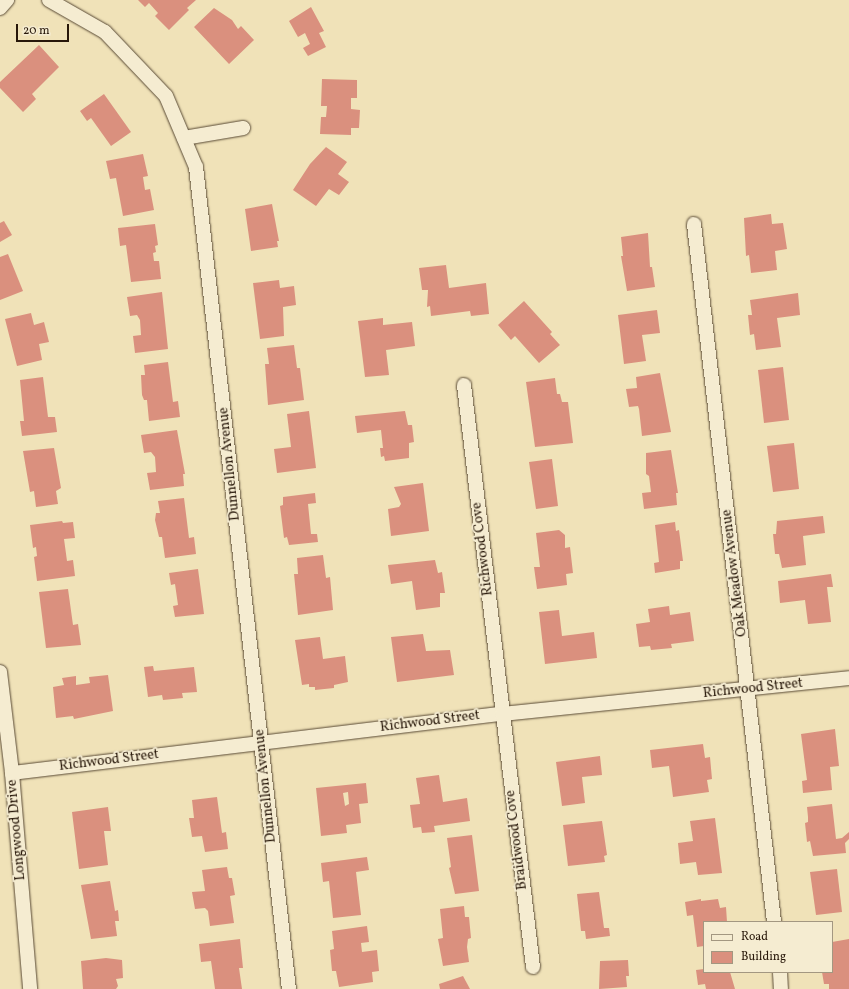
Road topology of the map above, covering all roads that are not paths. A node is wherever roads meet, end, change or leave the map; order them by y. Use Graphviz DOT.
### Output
graph roads {
  1 [pos="7,0"];
  2 [pos="49,0"];
  3 [pos="0,8"];
  4 [pos="243,128"];
  5 [pos="184,138"];
  6 [pos="694,224"];
  7 [pos="464,385"];
  8 [pos="0,672"];
  9 [pos="849,678"];
  10 [pos="749,689"];
  11 [pos="502,714"];
  12 [pos="261,742"];
  13 [pos="12,773"];
  14 [pos="774,921"];
  15 [pos="532,967"];
  16 [pos="780,973"];
  17 [pos="30,989"];
  18 [pos="289,989"];
  19 [pos="781,989"];
  1 -- 3 [label="street"];
  2 -- 5 [label="street, Dunnellon Avenue"];
  4 -- 5 [label="street"];
  5 -- 12 [label="street, Dunnellon Avenue"];
  6 -- 10 [label="street, Oak Meadow Avenue"];
  7 -- 11 [label="street, Richwood Cove"];
  8 -- 13 [label="street, Longwood Drive"];
  9 -- 10 [label="street, Richwood Street"];
  10 -- 11 [label="street, Richwood Street"];
  10 -- 14 [label="street, Oak Meadow Avenue"];
  11 -- 12 [label="street, Richwood Street"];
  11 -- 15 [label="street, Braidwood Cove"];
  12 -- 13 [label="street, Richwood Street"];
  12 -- 18 [label="street, Dunnellon Avenue"];
  13 -- 17 [label="street, Longwood Drive"];
  16 -- 19 [label="street"];
}
